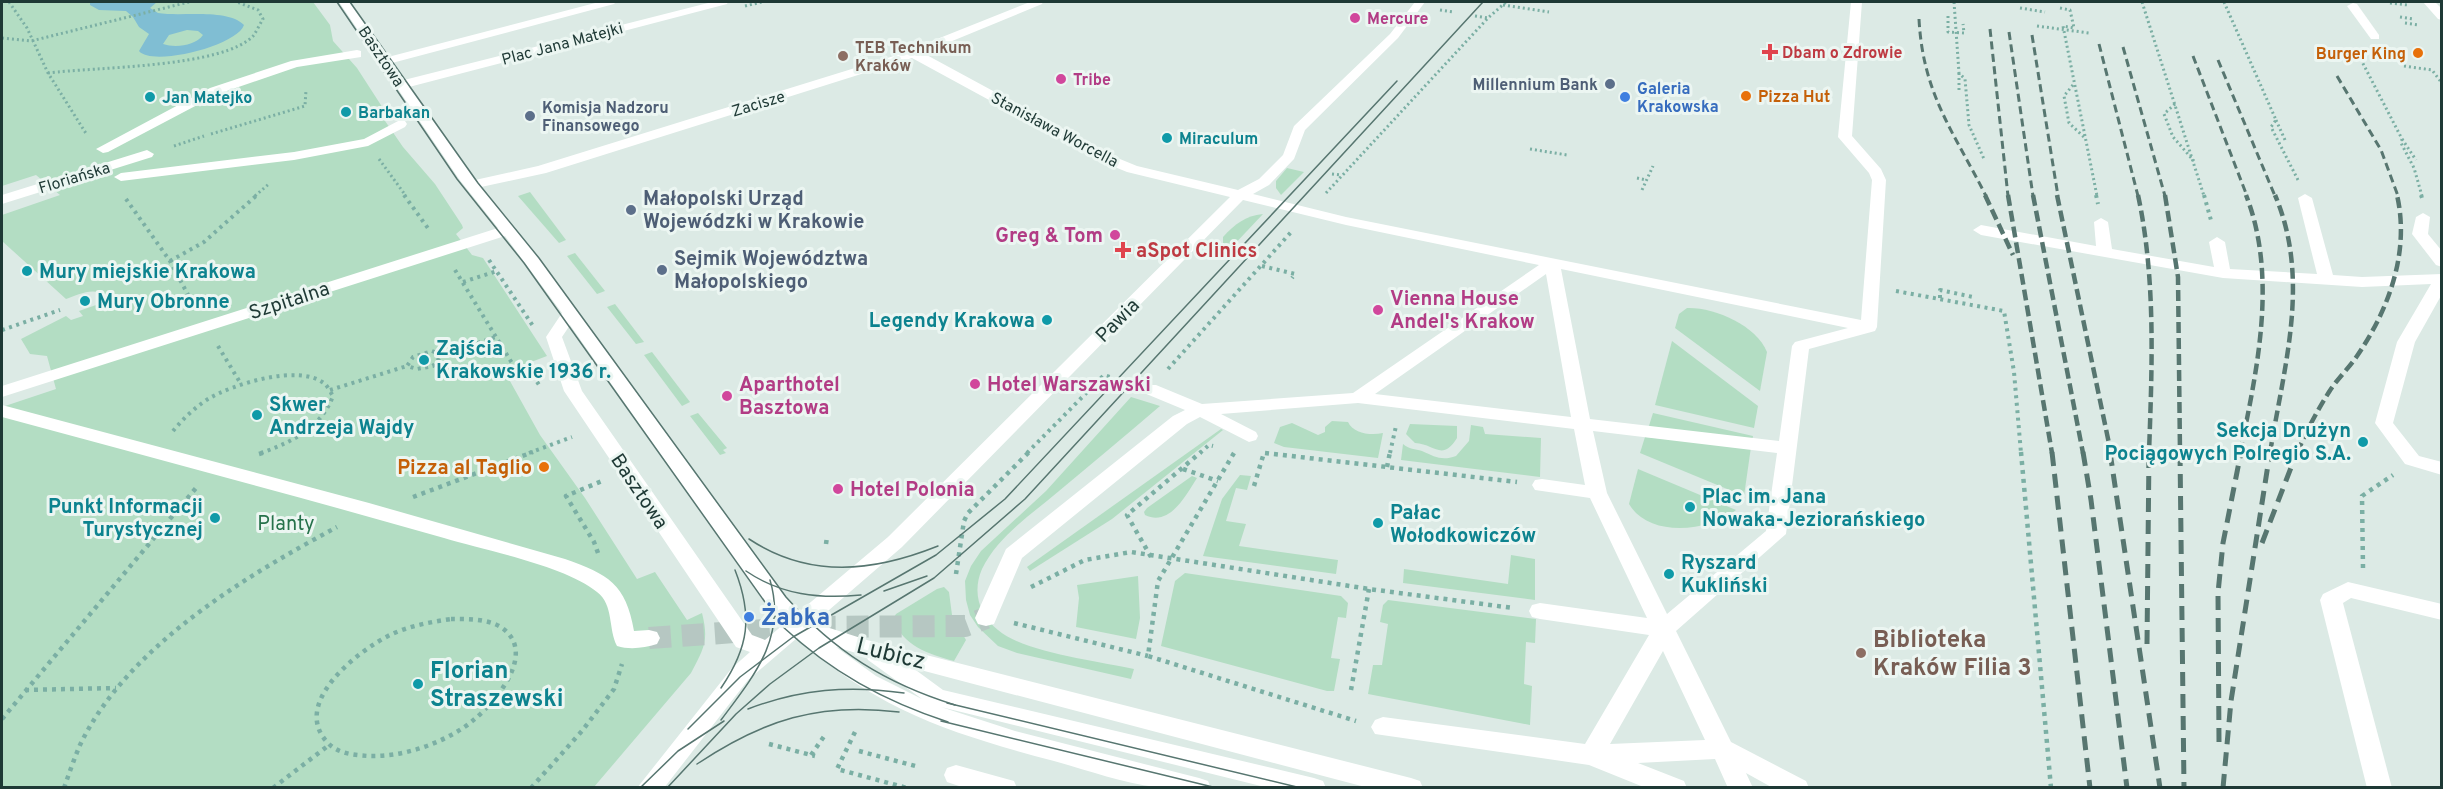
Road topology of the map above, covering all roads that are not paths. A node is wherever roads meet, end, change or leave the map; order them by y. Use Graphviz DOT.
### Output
graph roads {
  1 [pos="344,2"];
  2 [pos="610,2"];
  3 [pos="723,2"];
  4 [pos="1038,2"];
  5 [pos="1420,2"];
  6 [pos="1857,2"];
  7 [pos="2429,2"];
  8 [pos="2353,6"];
  9 [pos="2442,17"];
  10 [pos="2375,37"];
  11 [pos="913,53"];
  12 [pos="357,54"];
  13 [pos="385,61"];
  14 [pos="401,85"];
  15 [pos="400,124"];
  16 [pos="147,154"];
  17 [pos="118,177"];
  18 [pos="471,185"];
  19 [pos="1239,196"];
  20 [pos="2305,198"];
  21 [pos="2,200"];
  22 [pos="2423,217"];
  23 [pos="2101,222"];
  24 [pos="508,230"];
  25 [pos="1981,231"];
  26 [pos="2217,242"];
  27 [pos="2105,252"];
  28 [pos="2442,262"];
  29 [pos="1552,263"];
  30 [pos="2223,273"];
  31 [pos="2441,279"];
  32 [pos="2326,280"];
  33 [pos="570,314"];
  34 [pos="1869,327"];
  35 [pos="1150,389"];
  36 [pos="2,392"];
  37 [pos="1358,398"];
  38 [pos="1200,410"];
  39 [pos="2,411"];
  40 [pos="1582,425"];
  41 [pos="1243,442"];
  42 [pos="1787,448"];
  43 [pos="2442,469"];
  44 [pos="1542,485"];
  45 [pos="1597,493"];
  46 [pos="1540,611"];
  47 [pos="2442,612"];
  48 [pos="986,618"];
  49 [pos="797,627"];
  50 [pos="1664,629"];
  51 [pos="649,638"];
  52 [pos="867,648"];
  53 [pos="767,650"];
  54 [pos="1374,725"];
  55 [pos="1722,749"];
  56 [pos="1591,755"];
  57 [pos="956,775"];
  58 [pos="649,788"];
  59 [pos="1005,788"];
  60 [pos="1198,788"];
  61 [pos="1314,788"];
  62 [pos="1411,788"];
  63 [pos="1675,788"];
  64 [pos="1741,788"];
  65 [pos="1797,788"];
  66 [pos="2380,788"];
  1 -- 13 [label="street, Basztowa"];
  2 -- 13 [label="street, Plac Jana Matejki"];
  3 -- 14 [label="street, Plac Jana Matejki"];
  4 -- 11 [label="street, Zacisze"];
  5 -- 19 [label="street, Pawia"];
  6 -- 34 [label="street"];
  7 -- 9 [label="street"];
  8 -- 10 [label="street"];
  11 -- 18 [label="street, Zacisze"];
  11 -- 19 [label="street, Stanisława Worcella"];
  12 -- 17 [label="street"];
  13 -- 14 [label="street, Basztowa"];
  14 -- 18 [label="street, Basztowa"];
  15 -- 17 [label="street"];
  16 -- 17 [label="street, Floriańska"];
  17 -- 21 [label="street, Floriańska"];
  18 -- 24 [label="street, Basztowa"];
  19 -- 29 [label="street, Stanisława Worcella"];
  19 -- 49 [label="street, Pawia"];
  20 -- 32 [label="street"];
  22 -- 28 [label="street"];
  23 -- 27 [label="street"];
  24 -- 33 [label="street, Basztowa"];
  24 -- 36 [label="street, Szpitalna"];
  25 -- 27 [label="street"];
  26 -- 30 [label="street"];
  27 -- 30 [label="street"];
  29 -- 34 [label="street, Stanisława Worcella"];
  29 -- 37 [label="street"];
  29 -- 40 [label="street"];
  30 -- 32 [label="street"];
  31 -- 32 [label="street"];
  31 -- 43 [label="street"];
  33 -- 49 [label="street, Basztowa"];
  33 -- 53 [label="street, Basztowa"];
  34 -- 42 [label="street"];
  35 -- 38 [label="street"];
  37 -- 38 [label="street"];
  37 -- 40 [label="street"];
  38 -- 41 [label="street"];
  38 -- 48 [label="street"];
  39 -- 51 [label="street"];
  40 -- 42 [label="street"];
  40 -- 45 [label="street"];
  42 -- 50 [label="street"];
  44 -- 45 [label="street"];
  45 -- 50 [label="street"];
  46 -- 50 [label="street"];
  47 -- 66 [label="street"];
  49 -- 52 [label="street, Lubicz"];
  49 -- 53 [label="street, Pawia"];
  49 -- 60 [label="street, Lubicz"];
  50 -- 55 [label="street"];
  50 -- 56 [label="street"];
  52 -- 61 [label="street"];
  52 -- 62 [label="street, Lubicz"];
  53 -- 58 [label="street, Pawia"];
  54 -- 56 [label="street"];
  55 -- 56 [label="street"];
  55 -- 64 [label="street"];
  55 -- 65 [label="street"];
  56 -- 63 [label="street"];
  57 -- 59 [label="street"];
}
